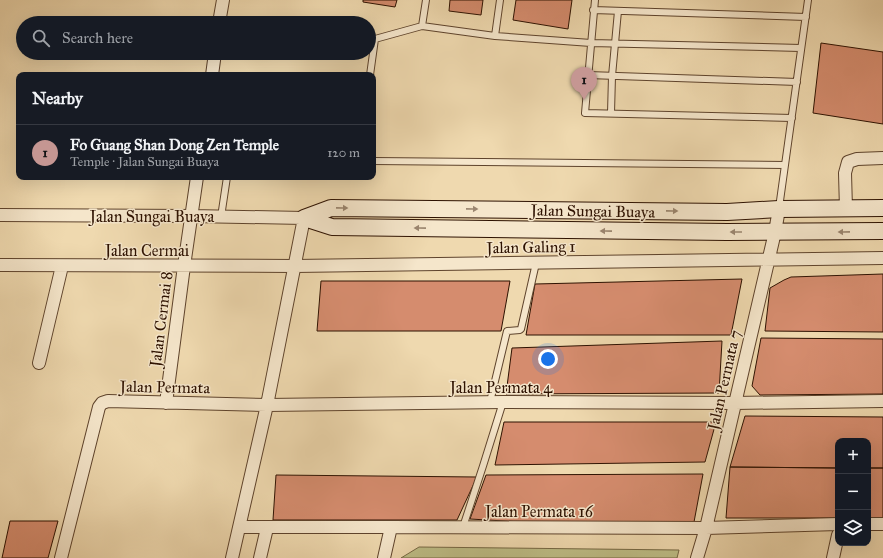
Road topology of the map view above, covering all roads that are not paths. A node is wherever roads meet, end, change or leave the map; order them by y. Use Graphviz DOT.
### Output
graph roads {
  1 [pos="223,0"];
  2 [pos="426,0"];
  3 [pos="500,0"];
  4 [pos="595,0"];
  5 [pos="808,0"];
  6 [pos="593,10"];
  7 [pos="618,11"];
  8 [pos="220,16"];
  9 [pos="806,17"];
  10 [pos="422,26"];
  11 [pos="495,36"];
  12 [pos="376,37"];
  13 [pos="591,43"];
  14 [pos="615,43"];
  15 [pos="801,48"];
  16 [pos="214,60"];
  17 [pos="371,60"];
  18 [pos="212,72"];
  19 [pos="370,72"];
  20 [pos="588,75"];
  21 [pos="612,76"];
  22 [pos="797,82"];
  23 [pos="611,113"];
  24 [pos="792,118"];
  25 [pos="883,158"];
  26 [pos="376,161"];
  27 [pos="785,166"];
  28 [pos="197,180"];
  29 [pos="227,180"];
  30 [pos="883,208"];
  31 [pos="846,209"];
  32 [pos="779,210"];
  33 [pos="0,216"];
  34 [pos="191,216"];
  35 [pos="221,217"];
  36 [pos="304,218"];
  37 [pos="883,231"];
  38 [pos="775,232"];
  39 [pos="883,258"];
  40 [pos="768,260"];
  41 [pos="536,263"];
  42 [pos="0,265"];
  43 [pos="62,266"];
  44 [pos="184,266"];
  45 [pos="295,266"];
  46 [pos="39,364"];
  47 [pos="883,401"];
  48 [pos="490,402"];
  49 [pos="503,402"];
  50 [pos="166,403"];
  51 [pos="735,403"];
  52 [pos="267,405"];
  53 [pos="835,524"];
  54 [pos="871,524"];
  55 [pos="883,524"];
  56 [pos="239,527"];
  57 [pos="391,527"];
  58 [pos="463,527"];
  59 [pos="267,528"];
  60 [pos="706,528"];
  61 [pos="836,546"];
  62 [pos="62,558"];
  63 [pos="232,558"];
  64 [pos="260,558"];
  65 [pos="384,558"];
  66 [pos="697,558"];
  67 [pos="833,558"];
  1 -- 8 [label="street"];
  2 -- 10 [label="lane"];
  3 -- 11 [label="lane"];
  4 -- 6 [label="lane"];
  5 -- 9 [label="lane"];
  6 -- 7 [label="lane"];
  6 -- 13 [label="lane"];
  7 -- 9 [label="lane"];
  7 -- 14 [label="lane"];
  9 -- 15 [label="lane"];
  10 -- 11 [label="lane"];
  10 -- 12 [label="lane"];
  11 -- 13 [label="lane"];
  13 -- 14 [label="lane"];
  13 -- 20 [label="lane"];
  14 -- 15 [label="lane"];
  14 -- 21 [label="lane"];
  15 -- 22 [label="lane"];
  16 -- 18 [label="street"];
  17 -- 19 [label="lane"];
  20 -- 21 [label="lane"];
  20 -- 23 [label="lane"];
  21 -- 22 [label="lane"];
  21 -- 23 [label="lane"];
  22 -- 24 [label="lane"];
  23 -- 24 [label="lane"];
  24 -- 27 [label="lane"];
  25 -- 31 [label="street"];
  26 -- 27 [label="lane"];
  27 -- 32 [label="lane"];
  28 -- 34 [label="street, Jalan Cermai 8"];
  29 -- 35 [label="lane"];
  30 -- 31 [label="street, Jalan Sungai Buaya"];
  31 -- 32 [label="street, Jalan Sungai Buaya"];
  36 -- 32 [label="street, Jalan Sungai Buaya, one-way"];
  32 -- 38 [label="street, Jalan Permata 7"];
  33 -- 34 [label="street, Jalan Sungai Buaya"];
  34 -- 35 [label="street, Jalan Sungai Buaya"];
  34 -- 44 [label="street, Jalan Cermai 8"];
  35 -- 36 [label="street, Jalan Sungai Buaya"];
  38 -- 36 [label="street, Jalan Sungai Buaya, one-way"];
  36 -- 45 [label="street"];
  37 -- 38 [label="street, Jalan Sungai Buaya, one-way"];
  38 -- 40 [label="street, Jalan Permata 7"];
  39 -- 40 [label="street, Jalan Galing 1"];
  40 -- 41 [label="street, Jalan Galing 1"];
  40 -- 51 [label="street, Jalan Permata 7"];
  41 -- 45 [label="street, Jalan Galing 1"];
  41 -- 48 [label="lane"];
  42 -- 43 [label="street, Jalan Cermai"];
  43 -- 44 [label="street, Jalan Cermai"];
  43 -- 46 [label="street"];
  44 -- 45 [label="street, Jalan Cermai"];
  44 -- 50 [label="street, Jalan Cermai 8"];
  45 -- 52 [label="street"];
  47 -- 51 [label="street, Jalan Permata 4"];
  48 -- 49 [label="street, Jalan Permata 4"];
  48 -- 52 [label="street, Jalan Permata 4"];
  49 -- 51 [label="street, Jalan Permata 4"];
  49 -- 58 [label="lane"];
  50 -- 52 [label="street, Jalan Permata"];
  50 -- 62 [label="street, Jalan Permata"];
  51 -- 60 [label="street, Jalan Permata 7"];
  52 -- 56 [label="street"];
  53 -- 60 [label="street, Jalan Permata 16"];
  54 -- 55 [label="street"];
  56 -- 59 [label="street, Jalan Permata 16"];
  56 -- 63 [label="street"];
  57 -- 58 [label="street, Jalan Permata 16"];
  57 -- 59 [label="street, Jalan Permata 16"];
  57 -- 65 [label="street"];
  58 -- 60 [label="street, Jalan Permata 16"];
  59 -- 64 [label="street"];
  60 -- 66 [label="street, Jalan Permata 7"];
  61 -- 67 [label="street"];
}
